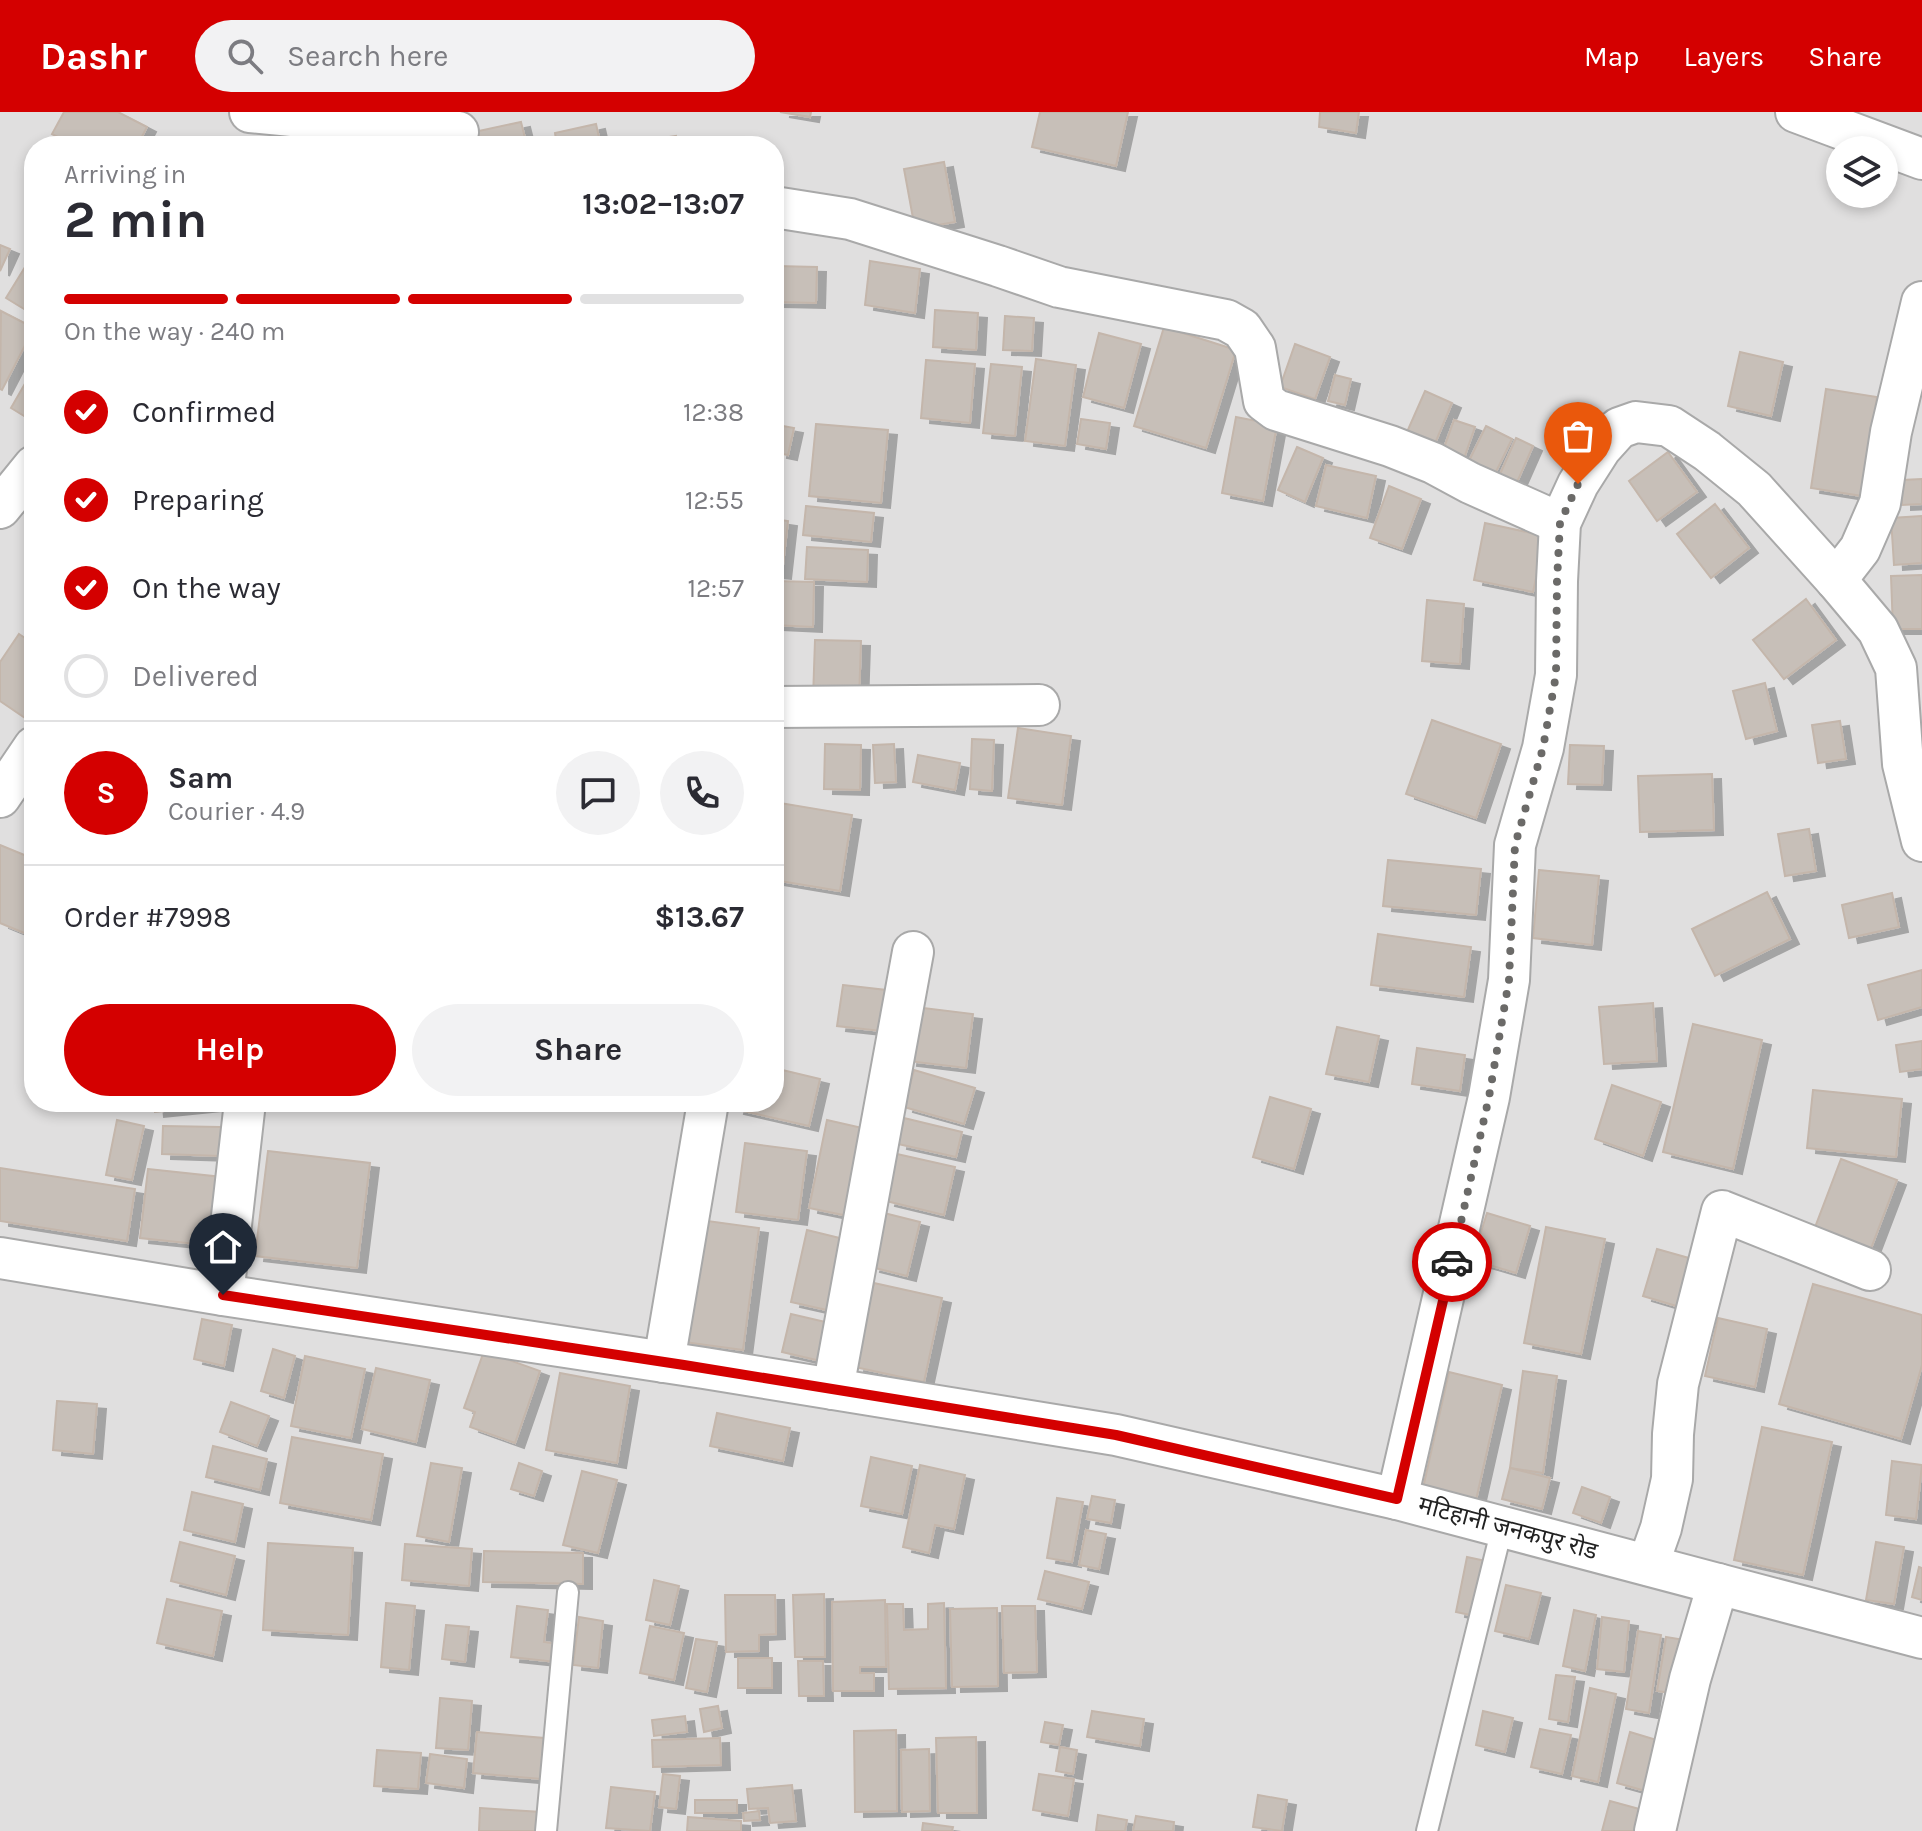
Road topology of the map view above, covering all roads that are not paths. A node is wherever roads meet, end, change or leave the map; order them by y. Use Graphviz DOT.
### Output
graph roads {
  1 [pos="250,112"];
  2 [pos="1796,112"];
  3 [pos="457,130"];
  4 [pos="1922,159"];
  5 [pos="784,209"];
  6 [pos="1922,302"];
  7 [pos="24,478"];
  8 [pos="0,508"];
  9 [pos="1560,523"];
  10 [pos="1836,580"];
  11 [pos="1039,705"];
  12 [pos="784,707"];
  13 [pos="24,762"];
  14 [pos="0,797"];
  15 [pos="1920,817"];
  16 [pos="913,952"];
  17 [pos="244,1112"];
  18 [pos="706,1112"];
  19 [pos="0,1258"];
  20 [pos="1870,1270"];
  21 [pos="223,1295"];
  22 [pos="664,1362"];
  23 [pos="833,1389"];
  24 [pos="1397,1499"];
  25 [pos="1502,1528"];
  26 [pos="1648,1565"];
  27 [pos="1718,1584"];
  28 [pos="568,1592"];
  29 [pos="1922,1638"];
  30 [pos="546,1831"];
  31 [pos="1427,1831"];
  32 [pos="1655,1831"];
  1 -- 3 [label="street"];
  2 -- 4 [label="street"];
  5 -- 9 [label="street"];
  6 -- 10 [label="street"];
  7 -- 8 [label="street"];
  9 -- 10 [label="street"];
  9 -- 24 [label="street"];
  10 -- 15 [label="street"];
  11 -- 12 [label="street"];
  13 -- 14 [label="street"];
  16 -- 23 [label="street"];
  17 -- 21 [label="street"];
  18 -- 22 [label="street"];
  19 -- 21 [label="street, मटिहानी जनकपुर रोड"];
  20 -- 26 [label="street"];
  21 -- 22 [label="street, मटिहानी जनकपुर रोड"];
  22 -- 23 [label="street, मटिहानी जनकपुर रोड"];
  23 -- 24 [label="street, मटिहानी जनकपुर रोड"];
  24 -- 25 [label="street, मटिहानी जनकपुर रोड"];
  25 -- 26 [label="street, मटिहानी जनकपुर रोड"];
  25 -- 31 [label="lane"];
  26 -- 27 [label="street, मटिहानी जनकपुर रोड"];
  27 -- 29 [label="street, मटिहानी जनकपुर रोड"];
  27 -- 32 [label="street"];
  28 -- 30 [label="lane"];
}
